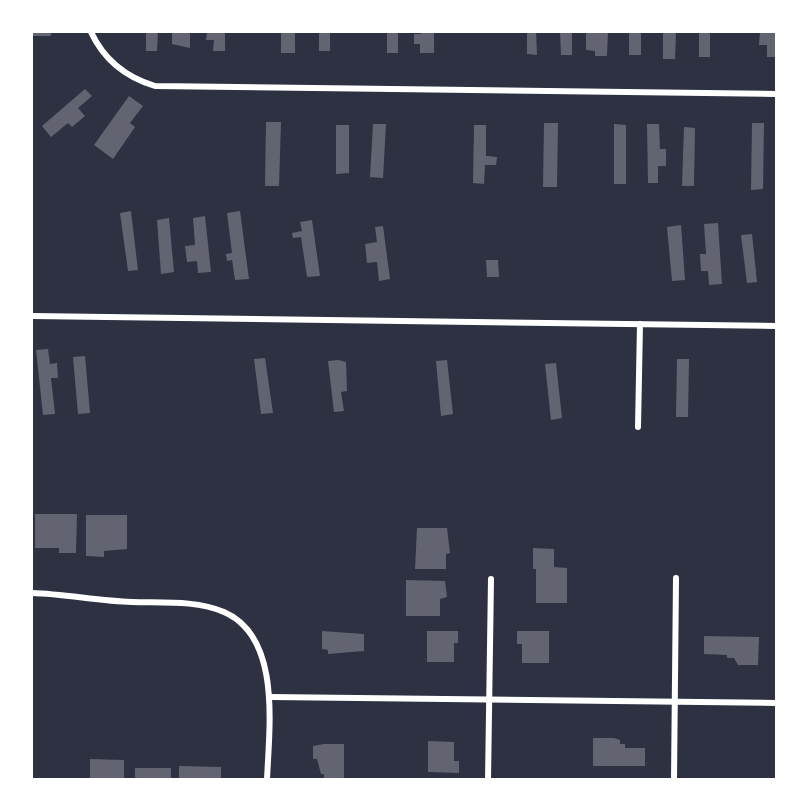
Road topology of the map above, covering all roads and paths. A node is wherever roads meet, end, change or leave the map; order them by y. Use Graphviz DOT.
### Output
graph roads {
  1 [pos="91,32"];
  2 [pos="777,94"];
  3 [pos="32,316"];
  4 [pos="640,324"];
  5 [pos="777,326"];
  6 [pos="638,427"];
  7 [pos="675,578"];
  8 [pos="491,579"];
  9 [pos="32,593"];
  10 [pos="270,697"];
  11 [pos="489,699"];
  12 [pos="674,701"];
  13 [pos="777,703"];
  14 [pos="267,780"];
  15 [pos="488,780"];
  16 [pos="674,780"];
  1 -- 2 [label="street"];
  3 -- 4 [label="street"];
  4 -- 5 [label="street"];
  4 -- 6 [label="street"];
  7 -- 12 [label="street"];
  8 -- 11 [label="street"];
  9 -- 10 [label="street"];
  10 -- 11 [label="street"];
  10 -- 14 [label="street"];
  11 -- 12 [label="street"];
  11 -- 15 [label="street"];
  12 -- 13 [label="street"];
  12 -- 16 [label="street"];
}
